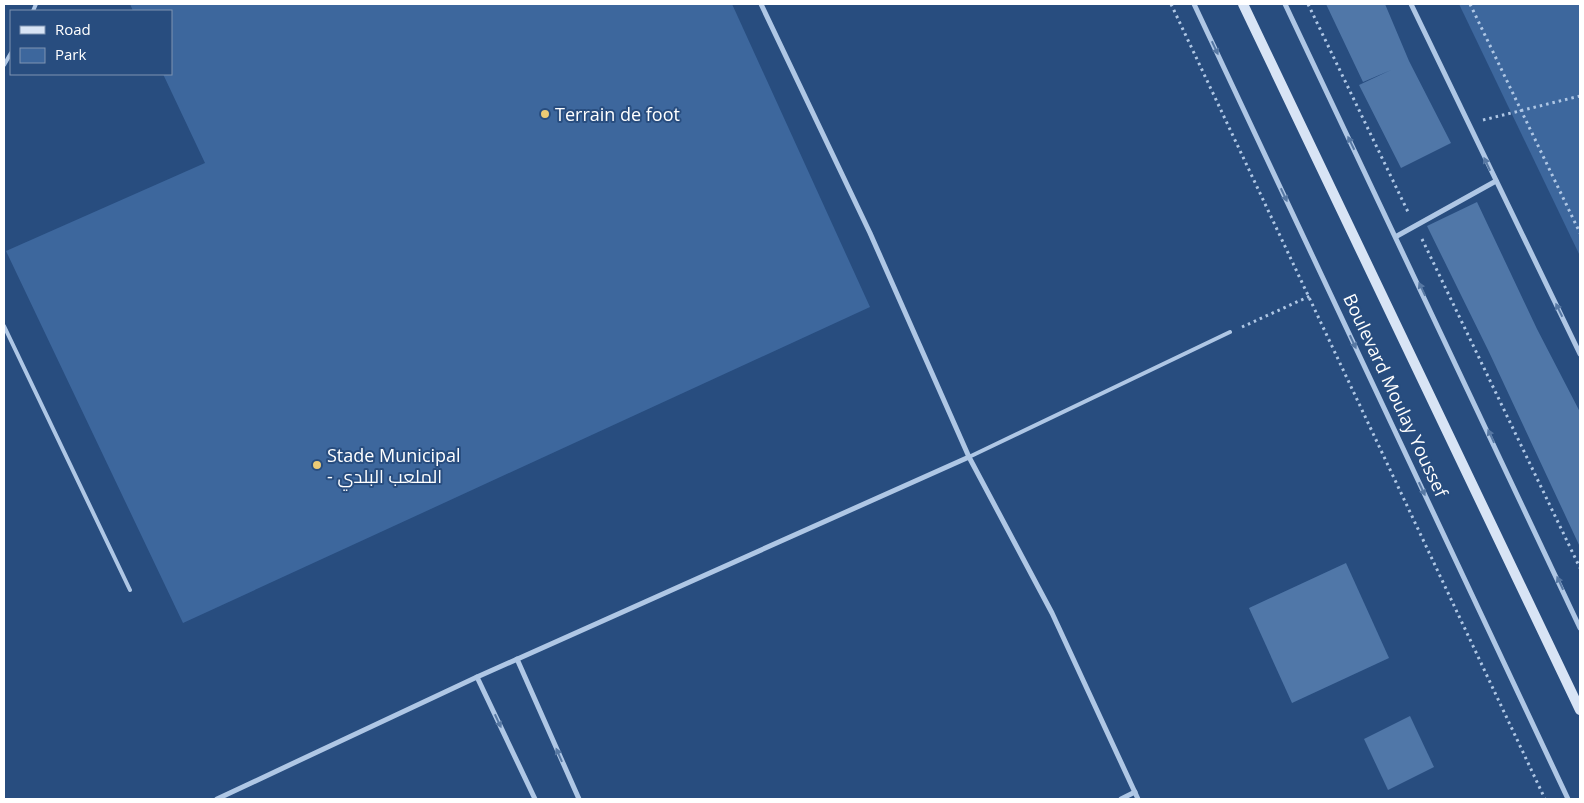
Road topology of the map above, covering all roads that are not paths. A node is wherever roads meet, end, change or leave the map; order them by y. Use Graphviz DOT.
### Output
graph roads {
  1 [pos="761,4"];
  2 [pos="1194,4"];
  3 [pos="1243,4"];
  4 [pos="1285,4"];
  5 [pos="1411,4"];
  6 [pos="1496,181"];
  7 [pos="1396,236"];
  8 [pos="4,326"];
  9 [pos="1230,332"];
  10 [pos="1580,354"];
  11 [pos="969,457"];
  12 [pos="130,590"];
  13 [pos="1580,628"];
  14 [pos="517,660"];
  15 [pos="478,677"];
  16 [pos="1580,710"];
  17 [pos="1135,792"];
  18 [pos="217,799"];
  19 [pos="535,799"];
  20 [pos="579,799"];
  21 [pos="1120,799"];
  22 [pos="1138,799"];
  23 [pos="1568,799"];
  1 -- 11 [label="street"];
  2 -- 23 [label="street, Boulevard Moulay Youssef, one-way"];
  3 -- 16 [label="main road, Boulevard Moulay Youssef"];
  7 -- 4 [label="street, one-way"];
  6 -- 5 [label="street, one-way"];
  6 -- 7 [label="street"];
  10 -- 6 [label="street, one-way"];
  13 -- 7 [label="street, one-way"];
  8 -- 12 [label="lane"];
  9 -- 11 [label="lane"];
  11 -- 14 [label="street"];
  11 -- 17 [label="street"];
  14 -- 15 [label="street"];
  20 -- 14 [label="street, one-way"];
  15 -- 18 [label="street"];
  15 -- 19 [label="street, one-way"];
  17 -- 21 [label="street"];
  17 -- 22 [label="street"];
}
